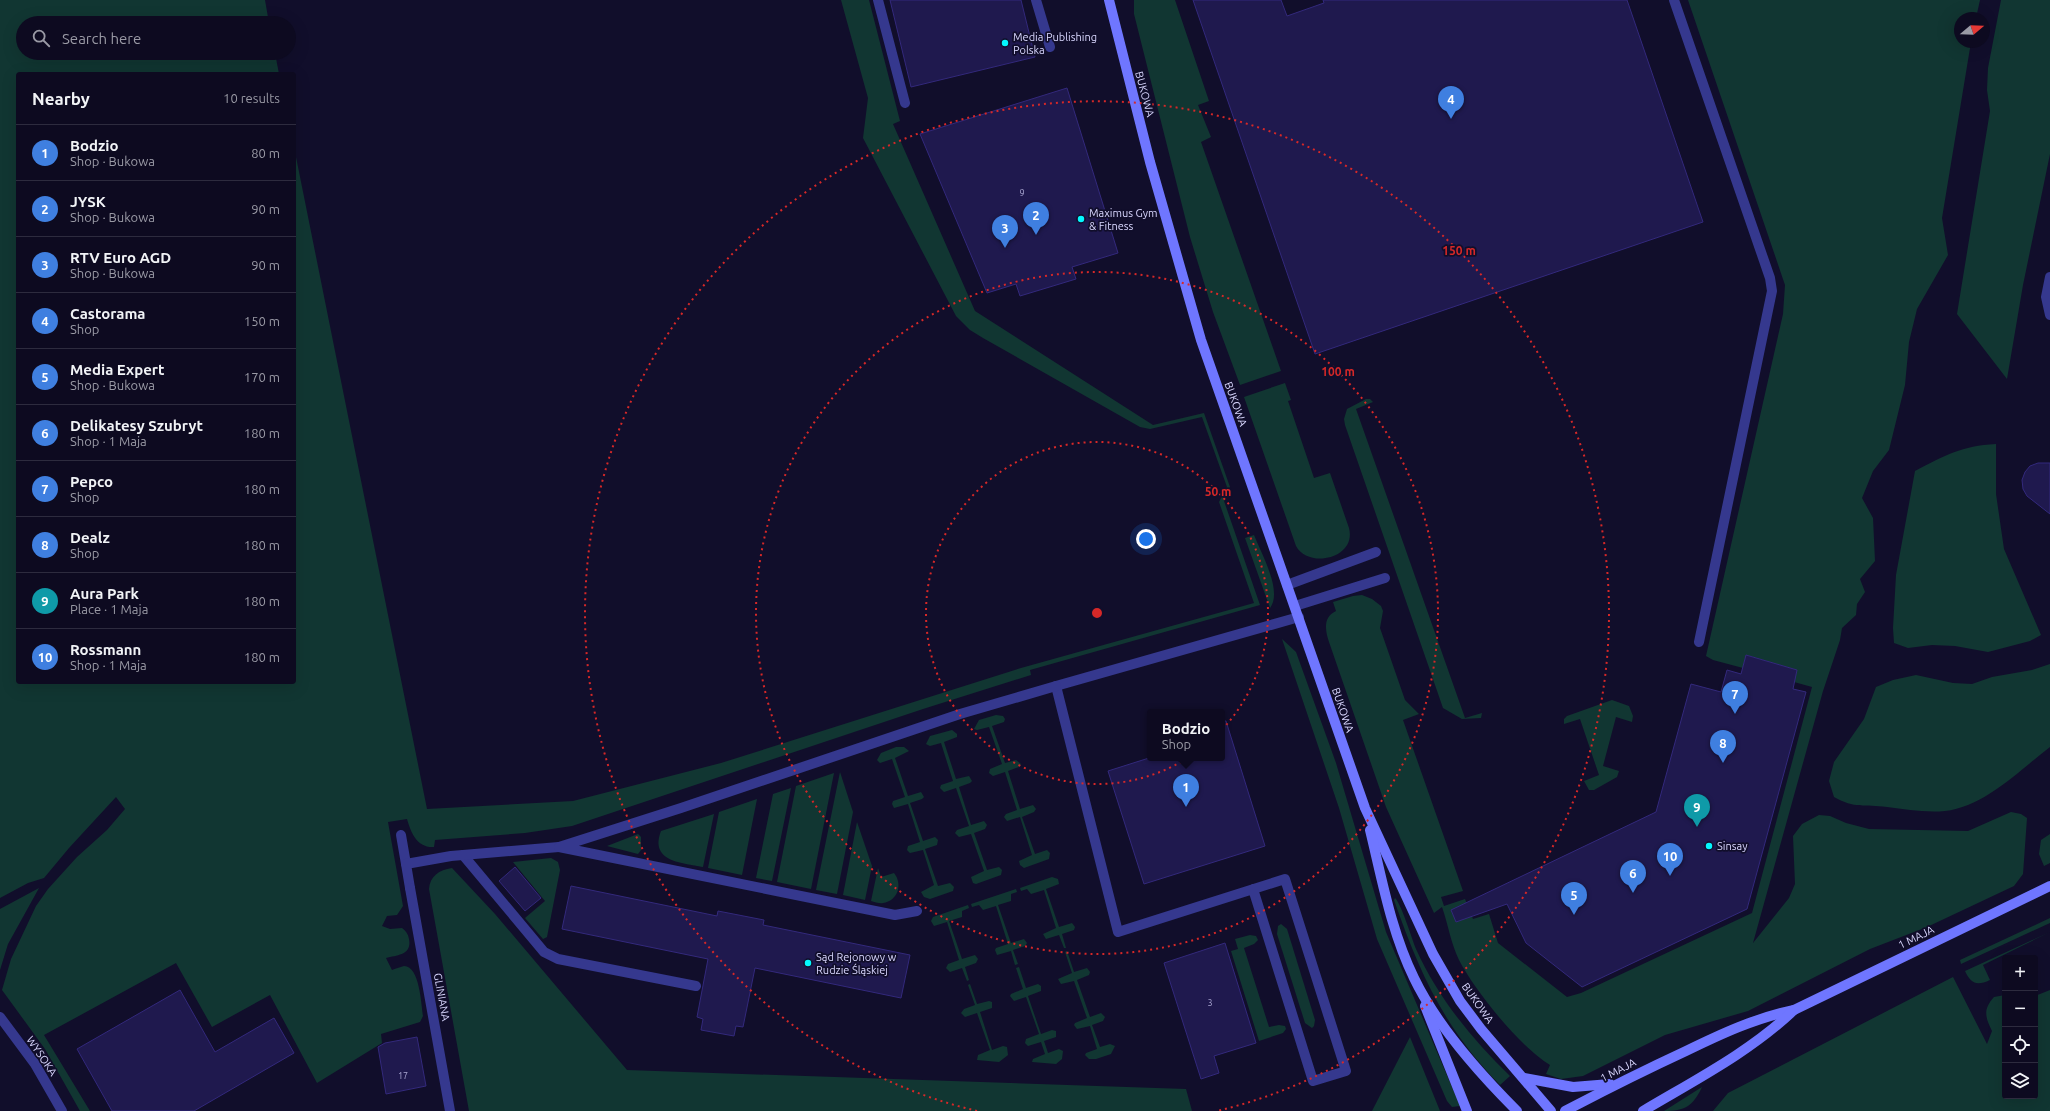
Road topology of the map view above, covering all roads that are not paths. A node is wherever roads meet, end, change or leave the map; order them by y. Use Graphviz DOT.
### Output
graph roads {
  1 [pos="878,0"];
  2 [pos="1036,0"];
  3 [pos="1109,0"];
  4 [pos="1674,0"];
  5 [pos="1050,47"];
  6 [pos="905,103"];
  7 [pos="2050,277"];
  8 [pos="2050,315"];
  9 [pos="1376,552"];
  10 [pos="1385,578"];
  11 [pos="1287,585"];
  12 [pos="1295,606"];
  13 [pos="1299,617"];
  14 [pos="1698,642"];
  15 [pos="1056,686"];
  16 [pos="1365,808"];
  17 [pos="401,835"];
  18 [pos="559,847"];
  19 [pos="463,855"];
  20 [pos="406,864"];
  21 [pos="2050,886"];
  22 [pos="1253,889"];
  23 [pos="917,911"];
  24 [pos="1414,978"];
  25 [pos="696,986"];
  26 [pos="1794,1010"];
  27 [pos="0,1017"];
  28 [pos="1524,1078"];
  29 [pos="1618,1083"];
  30 [pos="62,1111"];
  31 [pos="450,1111"];
  32 [pos="1467,1111"];
  33 [pos="1517,1111"];
  34 [pos="1551,1111"];
  35 [pos="1565,1111"];
  36 [pos="1643,1111"];
  1 -- 6 [label="street"];
  2 -- 5 [label="street"];
  3 -- 11 [label="street, BUKOWA"];
  4 -- 14 [label="street"];
  7 -- 8 [label="street"];
  9 -- 11 [label="street"];
  10 -- 12 [label="street"];
  11 -- 12 [label="street, BUKOWA"];
  12 -- 13 [label="street, BUKOWA"];
  13 -- 15 [label="street"];
  13 -- 16 [label="street, BUKOWA"];
  15 -- 18 [label="street"];
  15 -- 22 [label="street"];
  16 -- 24 [label="street, BUKOWA"];
  16 -- 28 [label="street, BUKOWA"];
  17 -- 20 [label="street, GLINIANA"];
  18 -- 19 [label="street"];
  18 -- 23 [label="street"];
  19 -- 20 [label="street"];
  19 -- 25 [label="street"];
  20 -- 31 [label="street, GLINIANA"];
  21 -- 26 [label="street, 1 MAJA"];
  22 -- 22 [label="street"];
  24 -- 32 [label="street"];
  24 -- 33 [label="street, BUKOWA"];
  26 -- 29 [label="street, 1 MAJA"];
  26 -- 36 [label="street, 1 MAJA"];
  27 -- 30 [label="street, WYSOKA"];
  28 -- 29 [label="street"];
  28 -- 34 [label="street, BUKOWA"];
  29 -- 35 [label="street, 1 MAJA"];
}
